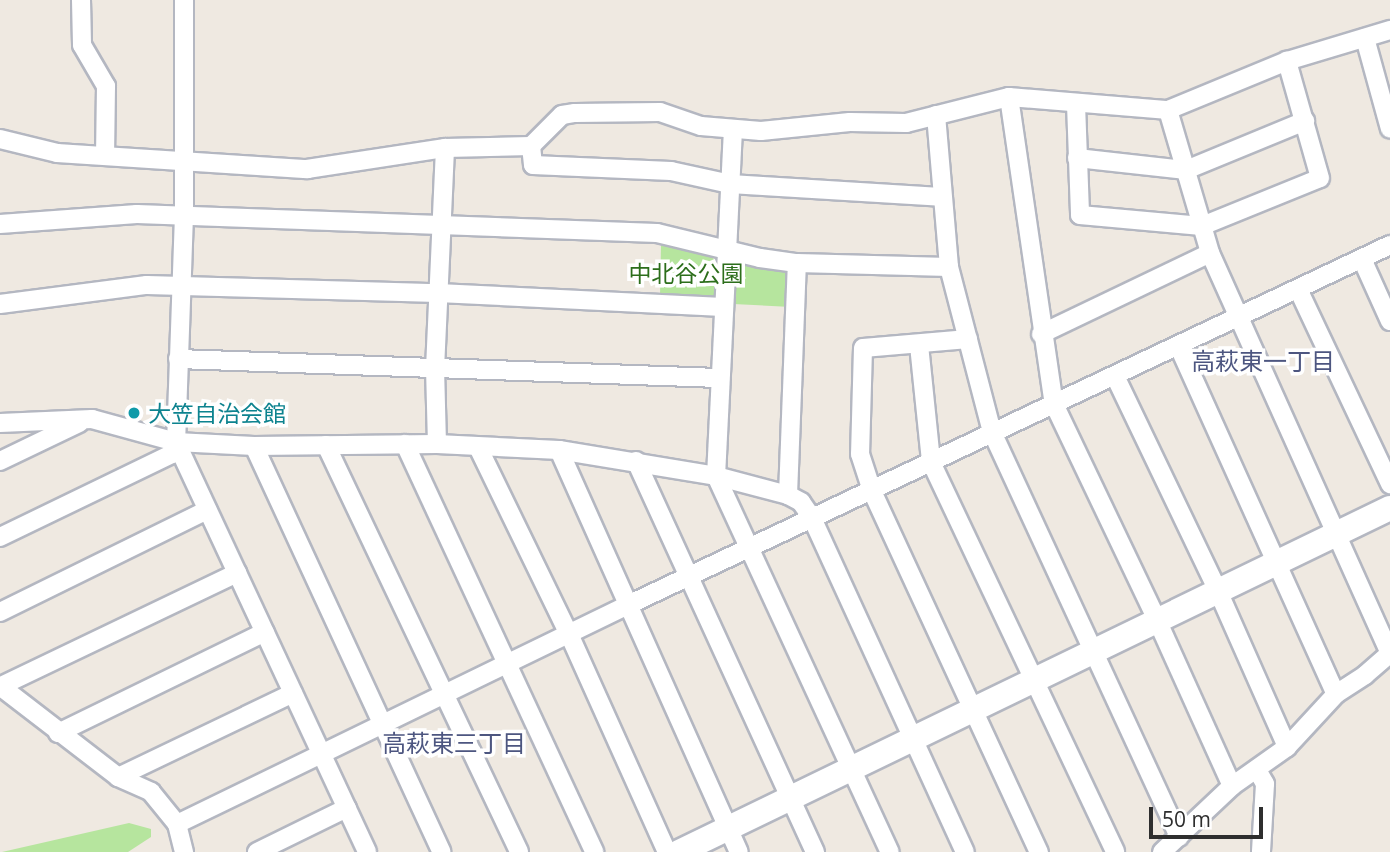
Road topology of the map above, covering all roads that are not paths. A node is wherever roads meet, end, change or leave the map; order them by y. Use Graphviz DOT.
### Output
graph roads {
  1 [pos="81,0"];
  2 [pos="184,0"];
  3 [pos="1390,30"];
  4 [pos="1365,38"];
  5 [pos="1287,61"];
  6 [pos="1009,97"];
  7 [pos="1076,104"];
  8 [pos="1168,110"];
  9 [pos="936,115"];
  10 [pos="1305,121"];
  11 [pos="1390,129"];
  12 [pos="733,130"];
  13 [pos="0,139"];
  14 [pos="531,146"];
  15 [pos="444,148"];
  16 [pos="105,155"];
  17 [pos="1077,158"];
  18 [pos="185,160"];
  19 [pos="1186,170"];
  20 [pos="730,184"];
  21 [pos="941,197"];
  22 [pos="184,215"];
  23 [pos="0,224"];
  24 [pos="442,225"];
  25 [pos="1202,226"];
  26 [pos="1390,245"];
  27 [pos="726,248"];
  28 [pos="1210,253"];
  29 [pos="1362,259"];
  30 [pos="797,263"];
  31 [pos="949,267"];
  32 [pos="181,286"];
  33 [pos="1298,289"];
  34 [pos="438,293"];
  35 [pos="0,304"];
  36 [pos="723,307"];
  37 [pos="1237,319"];
  38 [pos="1390,321"];
  39 [pos="1041,334"];
  40 [pos="968,339"];
  41 [pos="919,345"];
  42 [pos="1178,347"];
  43 [pos="178,359"];
  44 [pos="435,369"];
  45 [pos="1115,376"];
  46 [pos="720,378"];
  47 [pos="1054,404"];
  48 [pos="0,417"];
  49 [pos="83,421"];
  50 [pos="0,423"];
  51 [pos="992,432"];
  52 [pos="176,442"];
  53 [pos="405,444"];
  54 [pos="436,444"];
  55 [pos="326,445"];
  56 [pos="254,446"];
  57 [pos="478,447"];
  58 [pos="559,450"];
  59 [pos="0,461"];
  60 [pos="636,461"];
  61 [pos="931,462"];
  62 [pos="716,476"];
  63 [pos="1390,484"];
  64 [pos="872,491"];
  65 [pos="788,495"];
  66 [pos="1390,508"];
  67 [pos="207,510"];
  68 [pos="812,518"];
  69 [pos="1337,533"];
  70 [pos="0,537"];
  71 [pos="751,547"];
  72 [pos="1277,562"];
  73 [pos="237,573"];
  74 [pos="689,577"];
  75 [pos="1217,591"];
  76 [pos="628,605"];
  77 [pos="0,612"];
  78 [pos="1157,620"];
  79 [pos="265,632"];
  80 [pos="569,634"];
  81 [pos="1094,650"];
  82 [pos="1390,653"];
  83 [pos="509,665"];
  84 [pos="1035,678"];
  85 [pos="0,686"];
  86 [pos="293,693"];
  87 [pos="1336,694"];
  88 [pos="446,695"];
  89 [pos="973,710"];
  90 [pos="383,725"];
  91 [pos="58,733"];
  92 [pos="914,739"];
  93 [pos="1287,747"];
  94 [pos="321,753"];
  95 [pos="852,769"];
  96 [pos="1257,770"];
  97 [pos="118,776"];
  98 [pos="1232,786"];
  99 [pos="790,799"];
  100 [pos="347,808"];
  101 [pos="177,824"];
  102 [pos="728,828"];
  103 [pos="1179,836"];
  104 [pos="184,852"];
  105 [pos="257,852"];
  106 [pos="367,852"];
  107 [pos="442,852"];
  108 [pos="519,852"];
  109 [pos="594,852"];
  110 [pos="667,852"];
  111 [pos="679,852"];
  112 [pos="739,852"];
  113 [pos="815,852"];
  114 [pos="890,852"];
  115 [pos="965,852"];
  116 [pos="1039,852"];
  117 [pos="1115,852"];
  118 [pos="1162,852"];
  119 [pos="1261,852"];
  1 -- 16 [label="street"];
  2 -- 18 [label="street"];
  3 -- 4 [label="street"];
  4 -- 5 [label="street"];
  4 -- 11 [label="street"];
  5 -- 8 [label="street"];
  5 -- 10 [label="street"];
  6 -- 7 [label="street"];
  6 -- 9 [label="street"];
  6 -- 39 [label="street"];
  7 -- 8 [label="street"];
  7 -- 17 [label="street"];
  8 -- 19 [label="street"];
  9 -- 12 [label="street"];
  9 -- 21 [label="street"];
  10 -- 19 [label="street"];
  10 -- 25 [label="street"];
  12 -- 14 [label="street"];
  12 -- 20 [label="street"];
  13 -- 16 [label="street"];
  14 -- 15 [label="street"];
  14 -- 20 [label="street"];
  15 -- 18 [label="street"];
  15 -- 24 [label="street"];
  16 -- 18 [label="street"];
  17 -- 19 [label="street"];
  17 -- 25 [label="street"];
  18 -- 22 [label="street"];
  19 -- 25 [label="street"];
  20 -- 21 [label="street"];
  20 -- 27 [label="street"];
  21 -- 31 [label="street"];
  22 -- 23 [label="street"];
  22 -- 24 [label="street"];
  22 -- 32 [label="street"];
  24 -- 27 [label="street"];
  24 -- 34 [label="street"];
  25 -- 28 [label="street"];
  26 -- 29 [label="street"];
  27 -- 30 [label="street"];
  27 -- 36 [label="street"];
  28 -- 37 [label="street"];
  28 -- 39 [label="street"];
  29 -- 33 [label="street"];
  29 -- 38 [label="street"];
  30 -- 31 [label="street"];
  30 -- 65 [label="street"];
  31 -- 40 [label="street"];
  32 -- 34 [label="street"];
  32 -- 35 [label="street"];
  32 -- 43 [label="street"];
  33 -- 37 [label="street"];
  33 -- 63 [label="street"];
  34 -- 36 [label="street"];
  34 -- 44 [label="street"];
  36 -- 46 [label="street"];
  37 -- 42 [label="street"];
  37 -- 69 [label="street"];
  39 -- 47 [label="street"];
  40 -- 41 [label="street"];
  40 -- 51 [label="street"];
  41 -- 61 [label="street"];
  41 -- 64 [label="street"];
  42 -- 45 [label="street"];
  42 -- 72 [label="street"];
  43 -- 44 [label="street"];
  43 -- 52 [label="street"];
  44 -- 46 [label="street"];
  44 -- 54 [label="street"];
  45 -- 47 [label="street"];
  45 -- 75 [label="street"];
  46 -- 62 [label="street"];
  47 -- 51 [label="street"];
  47 -- 78 [label="street"];
  48 -- 50 [label="street"];
  49 -- 50 [label="street"];
  49 -- 52 [label="street"];
  49 -- 59 [label="street"];
  51 -- 61 [label="street"];
  51 -- 81 [label="street"];
  52 -- 56 [label="street"];
  52 -- 67 [label="street"];
  52 -- 70 [label="street"];
  53 -- 54 [label="street"];
  53 -- 55 [label="street"];
  53 -- 83 [label="street"];
  54 -- 57 [label="street"];
  55 -- 56 [label="street"];
  55 -- 88 [label="street"];
  56 -- 90 [label="street"];
  57 -- 58 [label="street"];
  57 -- 80 [label="street"];
  58 -- 60 [label="street"];
  58 -- 76 [label="street"];
  60 -- 62 [label="street"];
  60 -- 74 [label="street"];
  61 -- 64 [label="street"];
  61 -- 84 [label="street"];
  62 -- 65 [label="street"];
  62 -- 71 [label="street"];
  64 -- 68 [label="street"];
  64 -- 89 [label="street"];
  65 -- 68 [label="street"];
  66 -- 69 [label="street"];
  67 -- 73 [label="street"];
  67 -- 77 [label="street"];
  68 -- 71 [label="street"];
  68 -- 92 [label="street"];
  69 -- 72 [label="street"];
  69 -- 82 [label="street"];
  71 -- 74 [label="street"];
  71 -- 95 [label="street"];
  72 -- 75 [label="street"];
  72 -- 87 [label="street"];
  73 -- 79 [label="street"];
  73 -- 85 [label="street"];
  74 -- 76 [label="street"];
  74 -- 99 [label="street"];
  75 -- 78 [label="street"];
  75 -- 93 [label="street"];
  76 -- 80 [label="street"];
  76 -- 102 [label="street"];
  78 -- 81 [label="street"];
  78 -- 98 [label="street"];
  79 -- 86 [label="street"];
  79 -- 91 [label="street"];
  80 -- 83 [label="street"];
  80 -- 110 [label="street"];
  81 -- 84 [label="street"];
  81 -- 103 [label="street"];
  82 -- 87 [label="street"];
  83 -- 88 [label="street"];
  83 -- 109 [label="street"];
  84 -- 89 [label="street"];
  84 -- 117 [label="street"];
  85 -- 91 [label="street"];
  86 -- 94 [label="street"];
  86 -- 97 [label="street"];
  87 -- 93 [label="street"];
  88 -- 90 [label="street"];
  88 -- 108 [label="street"];
  89 -- 92 [label="street"];
  89 -- 116 [label="street"];
  90 -- 94 [label="street"];
  90 -- 107 [label="street"];
  91 -- 97 [label="street"];
  92 -- 95 [label="street"];
  92 -- 115 [label="street"];
  93 -- 96 [label="street"];
  94 -- 100 [label="street"];
  94 -- 101 [label="street"];
  95 -- 99 [label="street"];
  95 -- 114 [label="street"];
  96 -- 98 [label="street"];
  96 -- 119 [label="street"];
  97 -- 101 [label="street"];
  98 -- 103 [label="street"];
  99 -- 102 [label="street"];
  99 -- 113 [label="street"];
  100 -- 105 [label="street"];
  100 -- 106 [label="street"];
  101 -- 104 [label="street"];
  102 -- 111 [label="street"];
  102 -- 112 [label="street"];
  103 -- 118 [label="street"];
}
